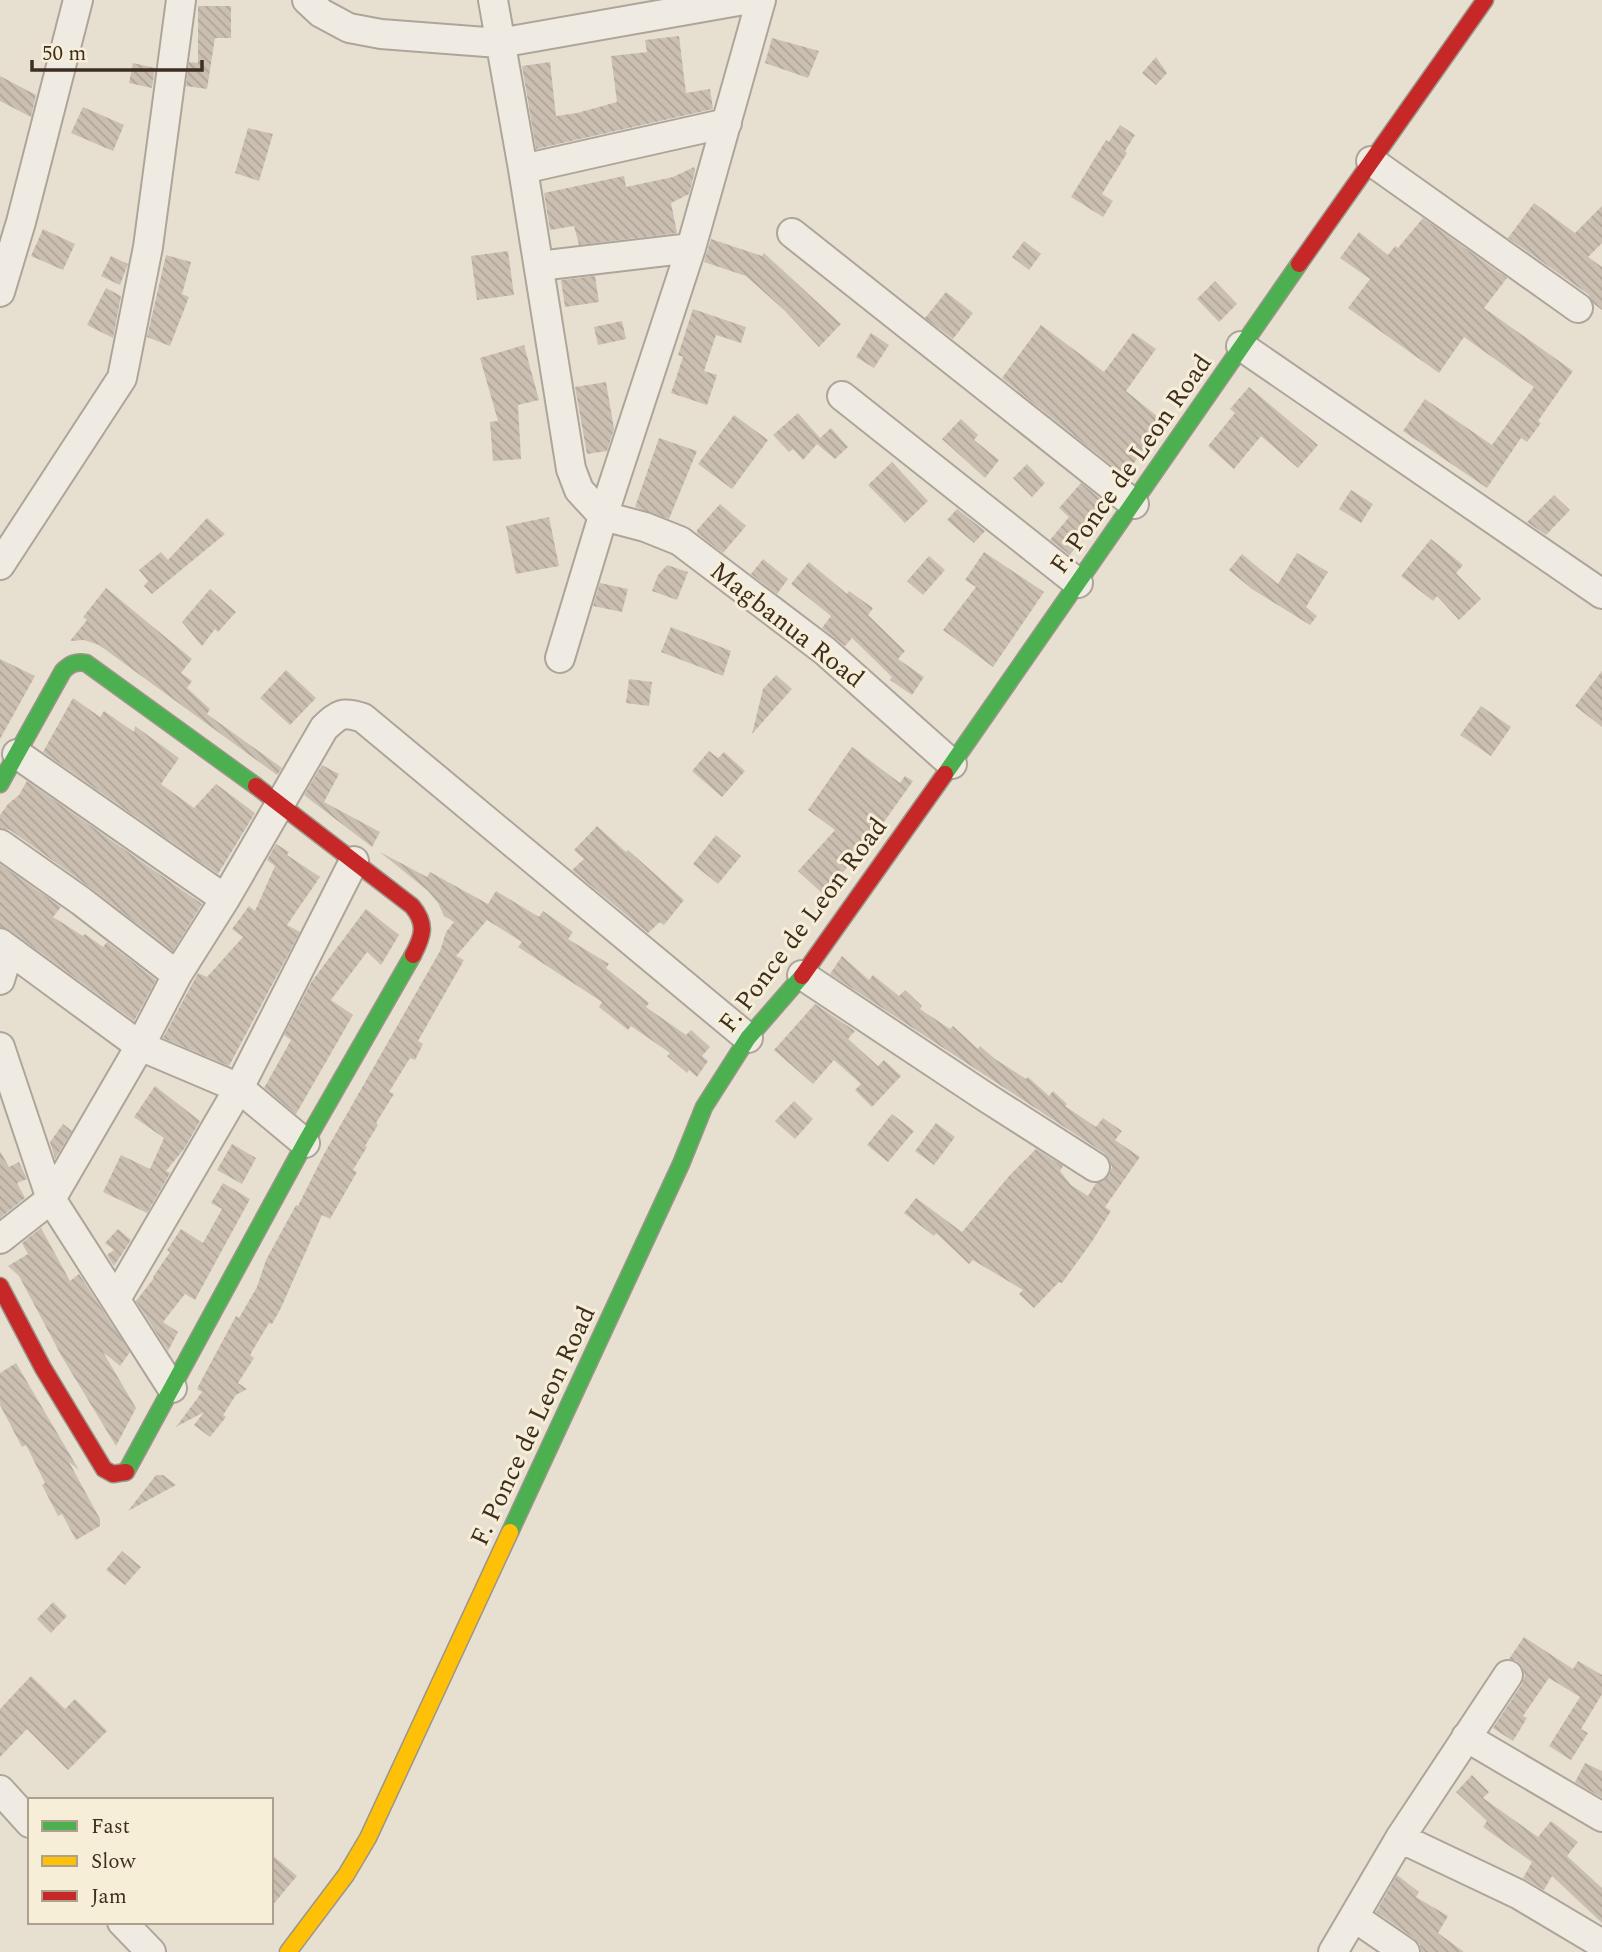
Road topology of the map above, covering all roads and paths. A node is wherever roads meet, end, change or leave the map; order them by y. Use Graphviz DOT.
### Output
graph roads {
  1 [pos="78,0"];
  2 [pos="181,0"];
  3 [pos="307,0"];
  4 [pos="493,0"];
  5 [pos="744,0"];
  6 [pos="761,0"];
  7 [pos="1485,0"];
  8 [pos="499,43"];
  9 [pos="727,123"];
  10 [pos="1371,161"];
  11 [pos="523,169"];
  12 [pos="792,233"];
  13 [pos="691,248"];
  14 [pos="539,266"];
  15 [pos="0,292"];
  16 [pos="1578,309"];
  17 [pos="1241,346"];
  18 [pos="842,396"];
  19 [pos="1133,504"];
  20 [pos="603,516"];
  21 [pos="0,565"];
  22 [pos="1078,583"];
  23 [pos="1602,594"];
  24 [pos="560,658"];
  25 [pos="17,754"];
  26 [pos="952,764"];
  27 [pos="0,785"];
  28 [pos="279,804"];
  29 [pos="0,844"];
  30 [pos="354,861"];
  31 [pos="225,899"];
  32 [pos="5,946"];
  33 [pos="177,975"];
  34 [pos="802,975"];
  35 [pos="0,980"];
  36 [pos="748,1038"];
  37 [pos="140,1046"];
  38 [pos="0,1047"];
  39 [pos="239,1088"];
  40 [pos="305,1143"];
  41 [pos="1095,1167"];
  42 [pos="51,1199"];
  43 [pos="0,1239"];
  44 [pos="0,1286"];
  45 [pos="116,1299"];
  46 [pos="172,1388"];
  47 [pos="1508,1675"];
  48 [pos="1466,1737"];
  49 [pos="0,1790"];
  50 [pos="1602,1817"];
  51 [pos="28,1821"];
  52 [pos="1400,1838"];
  53 [pos="1354,1917"];
  54 [pos="124,1924"];
  55 [pos="1602,1944"];
  56 [pos="151,1952"];
  57 [pos="288,1952"];
  58 [pos="1333,1952"];
  59 [pos="1405,1952"];
  1 -- 15 [label="street"];
  2 -- 21 [label="street"];
  3 -- 8 [label="street"];
  4 -- 8 [label="street"];
  5 -- 8 [label="street"];
  6 -- 9 [label="street"];
  7 -- 10 [label="street, F. Ponce de Leon Road"];
  8 -- 11 [label="street"];
  9 -- 11 [label="street"];
  9 -- 13 [label="street"];
  10 -- 16 [label="street"];
  10 -- 17 [label="street, F. Ponce de Leon Road"];
  11 -- 14 [label="street"];
  12 -- 19 [label="street"];
  13 -- 14 [label="street"];
  13 -- 20 [label="street"];
  14 -- 20 [label="street"];
  17 -- 19 [label="street, F. Ponce de Leon Road"];
  17 -- 23 [label="street"];
  18 -- 22 [label="street"];
  19 -- 22 [label="street, F. Ponce de Leon Road"];
  20 -- 24 [label="street"];
  20 -- 26 [label="street, Magbanua Road"];
  22 -- 26 [label="street, F. Ponce de Leon Road"];
  25 -- 27 [label="street"];
  25 -- 28 [label="street"];
  25 -- 31 [label="street"];
  26 -- 34 [label="street, F. Ponce de Leon Road"];
  28 -- 30 [label="street"];
  28 -- 31 [label="street"];
  28 -- 36 [label="street"];
  29 -- 33 [label="street"];
  30 -- 39 [label="street"];
  30 -- 40 [label="street"];
  31 -- 33 [label="street"];
  32 -- 35 [label="street"];
  32 -- 37 [label="street"];
  33 -- 37 [label="street"];
  34 -- 36 [label="street, F. Ponce de Leon Road"];
  34 -- 41 [label="street"];
  36 -- 57 [label="street, F. Ponce de Leon Road"];
  37 -- 39 [label="street"];
  37 -- 42 [label="street"];
  38 -- 42 [label="street"];
  39 -- 40 [label="street"];
  39 -- 45 [label="street"];
  40 -- 46 [label="street"];
  42 -- 43 [label="street"];
  42 -- 45 [label="street"];
  44 -- 46 [label="street"];
  45 -- 46 [label="street"];
  47 -- 48 [label="street"];
  48 -- 50 [label="street"];
  48 -- 52 [label="street"];
  49 -- 51 [label="street"];
  52 -- 53 [label="street"];
  52 -- 55 [label="street"];
  53 -- 58 [label="street"];
  53 -- 59 [label="street"];
  54 -- 56 [label="street"];
}
